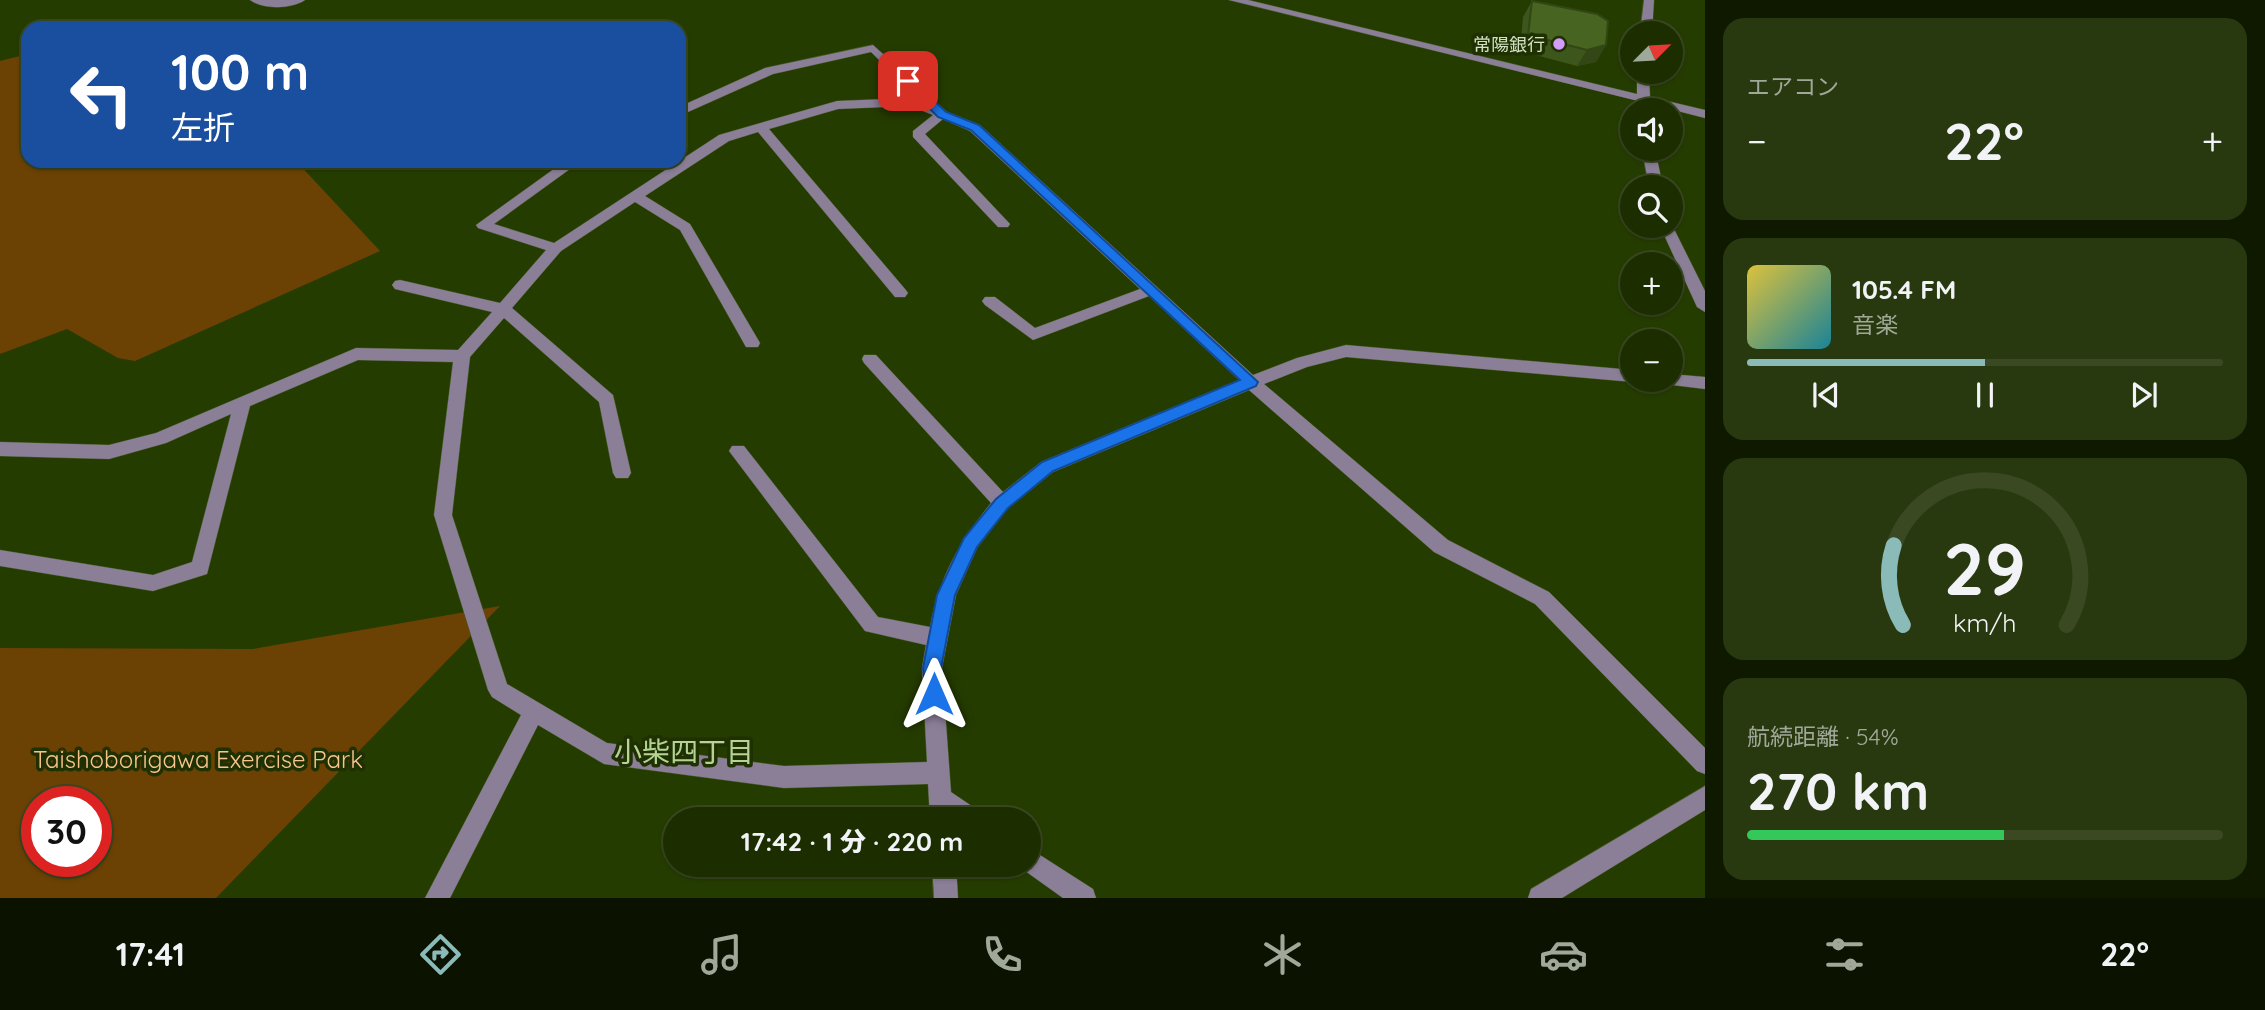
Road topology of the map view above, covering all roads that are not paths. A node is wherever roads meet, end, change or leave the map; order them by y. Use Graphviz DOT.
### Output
graph roads {
  1 [pos="255,0"];
  2 [pos="300,0"];
  3 [pos="1234,0"];
  4 [pos="1649,0"];
  5 [pos="1647,21"];
  6 [pos="1620,99"];
  7 [pos="686,109"];
  8 [pos="1683,111"];
  9 [pos="942,114"];
  10 [pos="1705,114"];
  11 [pos="760,127"];
  12 [pos="686,163"];
  13 [pos="564,168"];
  14 [pos="678,168"];
  15 [pos="635,196"];
  16 [pos="1003,223"];
  17 [pos="1673,238"];
  18 [pos="556,248"];
  19 [pos="400,285"];
  20 [pos="1152,290"];
  21 [pos="900,293"];
  22 [pos="990,301"];
  23 [pos="1705,307"];
  24 [pos="503,309"];
  25 [pos="752,343"];
  26 [pos="462,356"];
  27 [pos="870,359"];
  28 [pos="1620,375"];
  29 [pos="1683,381"];
  30 [pos="1251,382"];
  31 [pos="1705,383"];
  32 [pos="243,402"];
  33 [pos="0,449"];
  34 [pos="738,451"];
  35 [pos="622,473"];
  36 [pos="1002,503"];
  37 [pos="0,558"];
  38 [pos="937,638"];
  39 [pos="534,712"];
  40 [pos="1705,763"];
  41 [pos="938,773"];
  42 [pos="1705,797"];
  43 [pos="941,807"];
  44 [pos="1041,868"];
  45 [pos="945,877"];
  46 [pos="437,898"];
  47 [pos="946,898"];
  48 [pos="1084,898"];
  49 [pos="1540,898"];
  1 -- 2 [label="street"];
  3 -- 6 [label="street"];
  4 -- 5 [label="street"];
  7 -- 9 [label="street"];
  8 -- 10 [label="street"];
  9 -- 11 [label="street"];
  9 -- 16 [label="street"];
  9 -- 20 [label="street"];
  11 -- 12 [label="street"];
  11 -- 21 [label="street"];
  13 -- 18 [label="street"];
  14 -- 15 [label="street"];
  15 -- 18 [label="street"];
  15 -- 25 [label="street"];
  17 -- 23 [label="street"];
  18 -- 24 [label="street"];
  19 -- 24 [label="street"];
  20 -- 22 [label="street"];
  20 -- 30 [label="street"];
  24 -- 26 [label="street"];
  24 -- 35 [label="street"];
  26 -- 32 [label="street"];
  26 -- 39 [label="street"];
  27 -- 36 [label="street"];
  28 -- 30 [label="street"];
  29 -- 31 [label="street"];
  30 -- 36 [label="street"];
  30 -- 40 [label="street"];
  32 -- 33 [label="street"];
  32 -- 37 [label="street"];
  34 -- 38 [label="street"];
  36 -- 38 [label="street"];
  38 -- 41 [label="street"];
  39 -- 41 [label="street"];
  39 -- 46 [label="street"];
  41 -- 43 [label="street"];
  42 -- 49 [label="street"];
  44 -- 48 [label="street"];
  45 -- 47 [label="street"];
}
